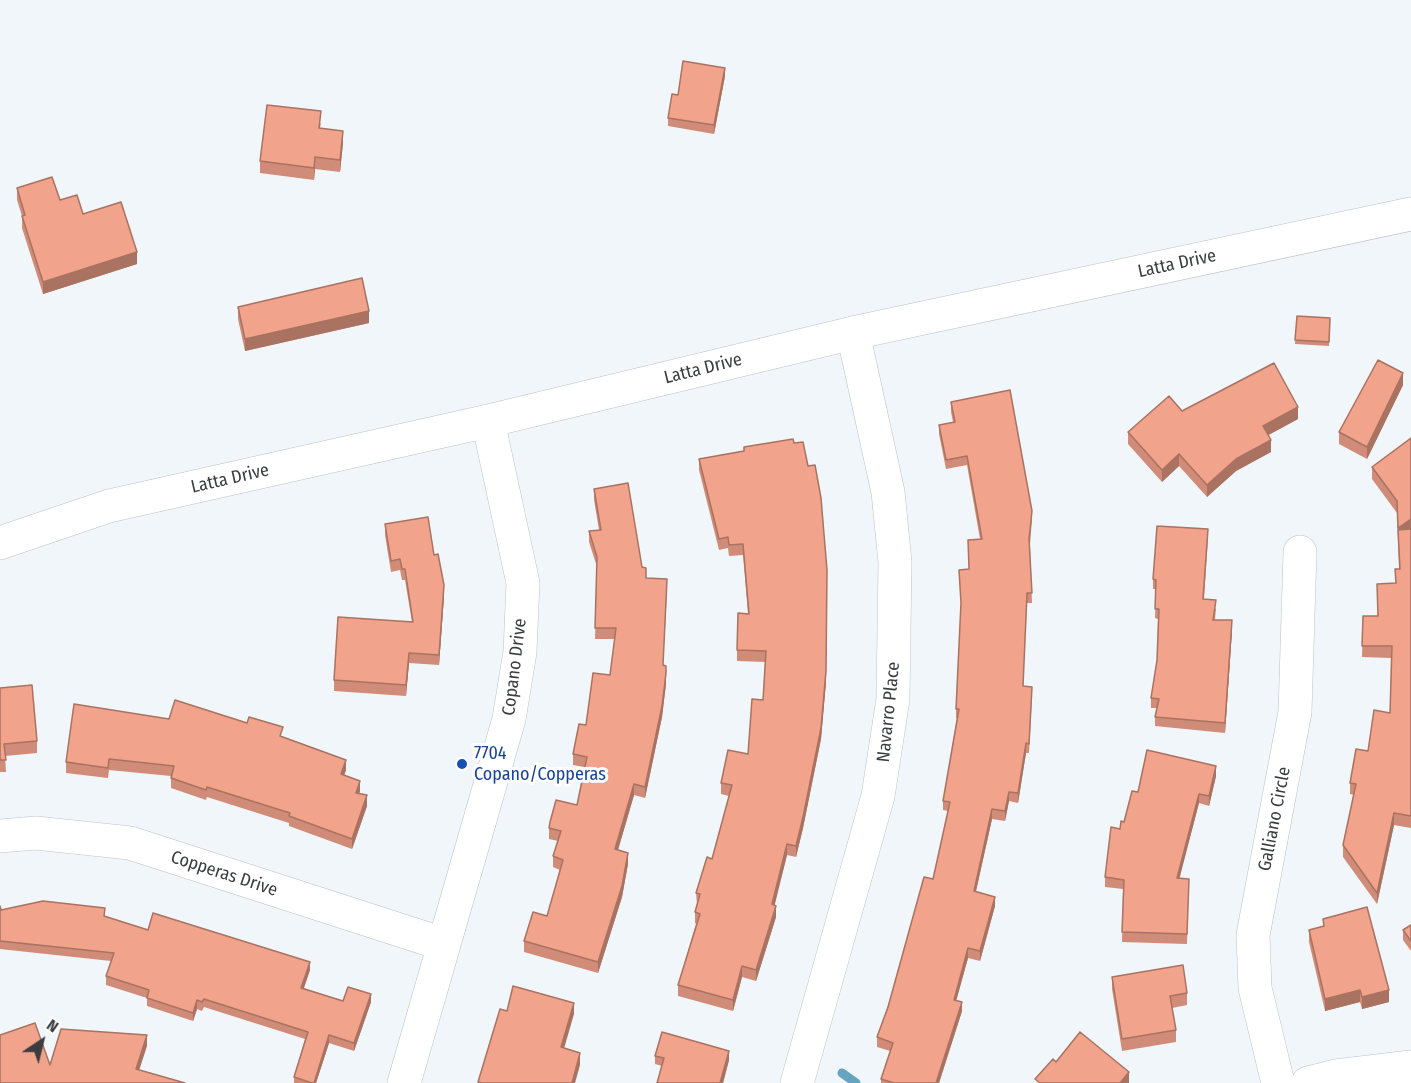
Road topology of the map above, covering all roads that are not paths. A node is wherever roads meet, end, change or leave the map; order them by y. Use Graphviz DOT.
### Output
graph roads {
  1 [pos="1411,214"];
  2 [pos="853,333"];
  3 [pos="488,421"];
  4 [pos="0,543"];
  5 [pos="1300,552"];
  6 [pos="0,836"];
  7 [pos="443,944"];
  8 [pos="1411,1067"];
  9 [pos="404,1083"];
  10 [pos="797,1083"];
  11 [pos="1278,1083"];
  12 [pos="1308,1083"];
  1 -- 2 [label="street, Latta Drive"];
  2 -- 3 [label="street, Latta Drive"];
  2 -- 10 [label="street, Navarro Place"];
  3 -- 4 [label="street, Latta Drive"];
  3 -- 7 [label="street, Copano Drive"];
  5 -- 11 [label="street, Galliano Circle"];
  6 -- 7 [label="street, Copperas Drive"];
  7 -- 9 [label="street, Copano Drive"];
  8 -- 12 [label="street"];
}
